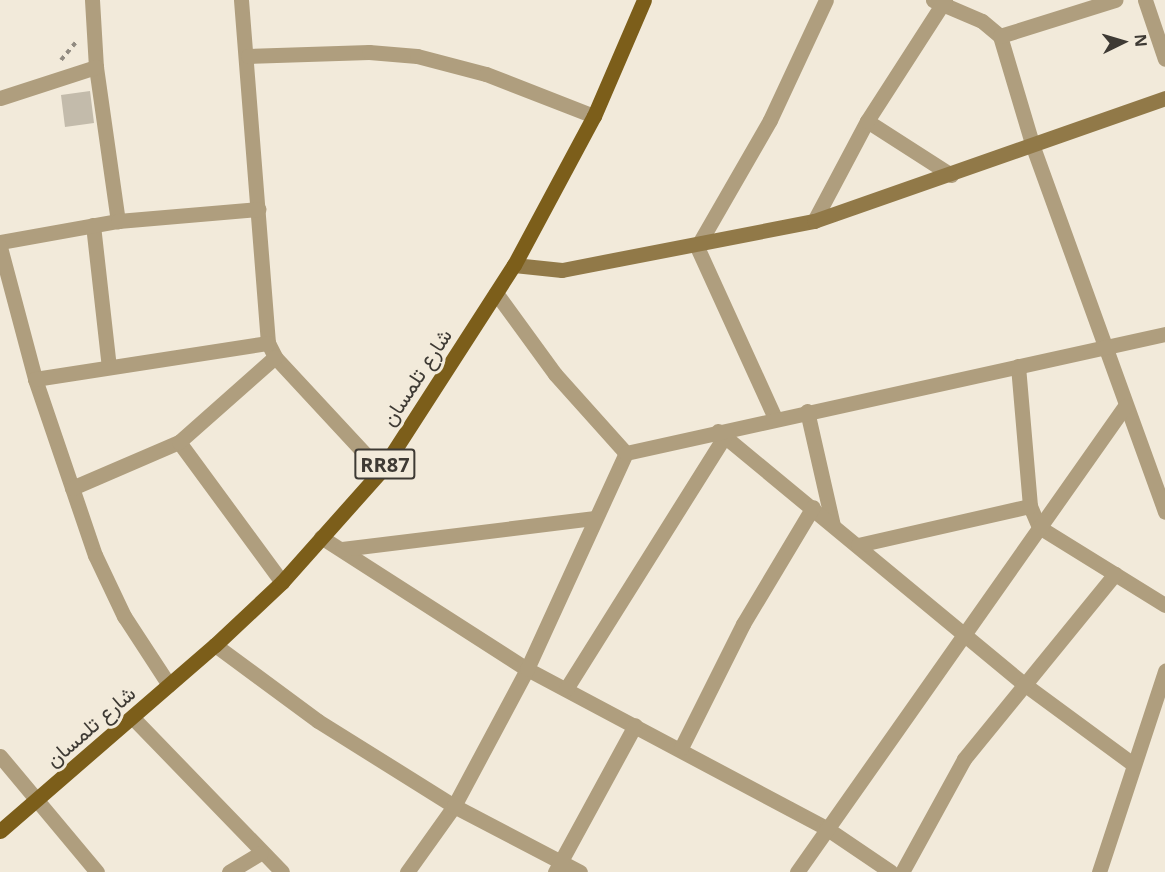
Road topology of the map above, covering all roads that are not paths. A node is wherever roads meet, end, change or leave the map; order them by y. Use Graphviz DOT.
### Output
graph roads {
  1 [pos="92,0"];
  2 [pos="241,0"];
  3 [pos="644,0"];
  4 [pos="826,0"];
  5 [pos="1115,0"];
  6 [pos="1145,0"];
  7 [pos="940,1"];
  8 [pos="1000,36"];
  9 [pos="248,56"];
  10 [pos="1165,59"];
  11 [pos="96,67"];
  12 [pos="0,98"];
  13 [pos="1165,98"];
  14 [pos="594,116"];
  15 [pos="867,121"];
  16 [pos="1033,147"];
  17 [pos="951,175"];
  18 [pos="258,209"];
  19 [pos="118,221"];
  20 [pos="814,221"];
  21 [pos="93,225"];
  22 [pos="0,242"];
  23 [pos="697,247"];
  24 [pos="1,256"];
  25 [pos="514,265"];
  26 [pos="496,293"];
  27 [pos="1165,334"];
  28 [pos="1105,349"];
  29 [pos="271,350"];
  30 [pos="1018,366"];
  31 [pos="109,367"];
  32 [pos="35,379"];
  33 [pos="1125,406"];
  34 [pos="807,411"];
  35 [pos="775,418"];
  36 [pos="721,434"];
  37 [pos="179,442"];
  38 [pos="626,453"];
  39 [pos="381,471"];
  40 [pos="72,488"];
  41 [pos="1030,506"];
  42 [pos="813,507"];
  43 [pos="1165,512"];
  44 [pos="595,518"];
  45 [pos="833,525"];
  46 [pos="1039,527"];
  47 [pos="321,537"];
  48 [pos="858,545"];
  49 [pos="342,549"];
  50 [pos="1115,574"];
  51 [pos="282,582"];
  52 [pos="1165,605"];
  53 [pos="969,635"];
  54 [pos="215,645"];
  55 [pos="527,669"];
  56 [pos="1164,680"];
  57 [pos="1024,684"];
  58 [pos="169,685"];
  59 [pos="566,689"];
  60 [pos="133,718"];
  61 [pos="635,725"];
  62 [pos="681,748"];
  63 [pos="0,756"];
  64 [pos="1133,764"];
  65 [pos="37,799"];
  66 [pos="454,806"];
  67 [pos="826,828"];
  68 [pos="0,831"];
  69 [pos="261,853"];
  70 [pos="557,867"];
  71 [pos="97,872"];
  72 [pos="229,872"];
  73 [pos="282,872"];
  74 [pos="407,872"];
  75 [pos="580,872"];
  76 [pos="798,872"];
  77 [pos="891,872"];
  78 [pos="902,872"];
  79 [pos="1099,872"];
  1 -- 11 [label="street"];
  2 -- 9 [label="street"];
  3 -- 14 [label="main road, شارع تلمسان / RR87"];
  4 -- 23 [label="street"];
  5 -- 8 [label="street"];
  6 -- 10 [label="street"];
  7 -- 8 [label="street"];
  7 -- 15 [label="street"];
  8 -- 16 [label="street"];
  9 -- 14 [label="street"];
  9 -- 18 [label="street"];
  11 -- 12 [label="street"];
  11 -- 19 [label="street"];
  13 -- 16 [label="street"];
  14 -- 25 [label="main road, شارع تلمسان / RR87"];
  15 -- 17 [label="street"];
  15 -- 20 [label="street"];
  16 -- 17 [label="street"];
  16 -- 28 [label="street"];
  17 -- 20 [label="street"];
  18 -- 19 [label="street"];
  18 -- 29 [label="street"];
  19 -- 21 [label="street"];
  20 -- 23 [label="street"];
  21 -- 22 [label="street"];
  21 -- 31 [label="street"];
  23 -- 25 [label="street"];
  23 -- 35 [label="street"];
  24 -- 32 [label="street"];
  25 -- 26 [label="main road, شارع تلمسان / RR87"];
  26 -- 38 [label="street"];
  26 -- 39 [label="main road, شارع تلمسان / RR87"];
  27 -- 28 [label="street"];
  28 -- 30 [label="street"];
  28 -- 33 [label="street"];
  29 -- 31 [label="street"];
  29 -- 37 [label="street"];
  29 -- 39 [label="street"];
  30 -- 34 [label="street"];
  30 -- 41 [label="street"];
  31 -- 32 [label="street"];
  32 -- 40 [label="street"];
  33 -- 43 [label="street"];
  33 -- 46 [label="street"];
  34 -- 35 [label="street"];
  34 -- 45 [label="street"];
  35 -- 36 [label="street"];
  36 -- 38 [label="street"];
  36 -- 42 [label="street"];
  36 -- 59 [label="street"];
  37 -- 40 [label="street"];
  37 -- 51 [label="street"];
  38 -- 44 [label="street"];
  39 -- 47 [label="main road, شارع تلمسان / RR87"];
  40 -- 58 [label="street"];
  41 -- 46 [label="street"];
  41 -- 48 [label="street"];
  42 -- 45 [label="street"];
  42 -- 62 [label="street"];
  44 -- 49 [label="street"];
  44 -- 55 [label="street"];
  45 -- 48 [label="street"];
  46 -- 50 [label="street"];
  46 -- 53 [label="street"];
  47 -- 49 [label="street"];
  47 -- 51 [label="main road, شارع تلمسان / RR87"];
  48 -- 53 [label="street"];
  49 -- 55 [label="street"];
  50 -- 52 [label="street"];
  50 -- 57 [label="street"];
  51 -- 54 [label="main road, شارع تلمسان / RR87"];
  53 -- 57 [label="street"];
  53 -- 67 [label="street"];
  54 -- 58 [label="main road, شارع تلمسان / RR87"];
  54 -- 66 [label="street"];
  55 -- 59 [label="street"];
  55 -- 66 [label="street"];
  56 -- 64 [label="street"];
  57 -- 64 [label="street"];
  57 -- 78 [label="street"];
  58 -- 60 [label="main road, شارع تلمسان / RR87"];
  59 -- 61 [label="street"];
  60 -- 65 [label="main road, شارع تلمسان / RR87"];
  60 -- 69 [label="street"];
  61 -- 62 [label="street"];
  61 -- 70 [label="street"];
  62 -- 67 [label="street"];
  63 -- 65 [label="street"];
  64 -- 79 [label="street"];
  65 -- 68 [label="main road, شارع تلمسان / RR87"];
  65 -- 71 [label="street"];
  66 -- 70 [label="street"];
  66 -- 74 [label="street"];
  67 -- 76 [label="street"];
  67 -- 77 [label="street"];
  69 -- 72 [label="street"];
  69 -- 73 [label="street"];
  70 -- 75 [label="street"];
}
